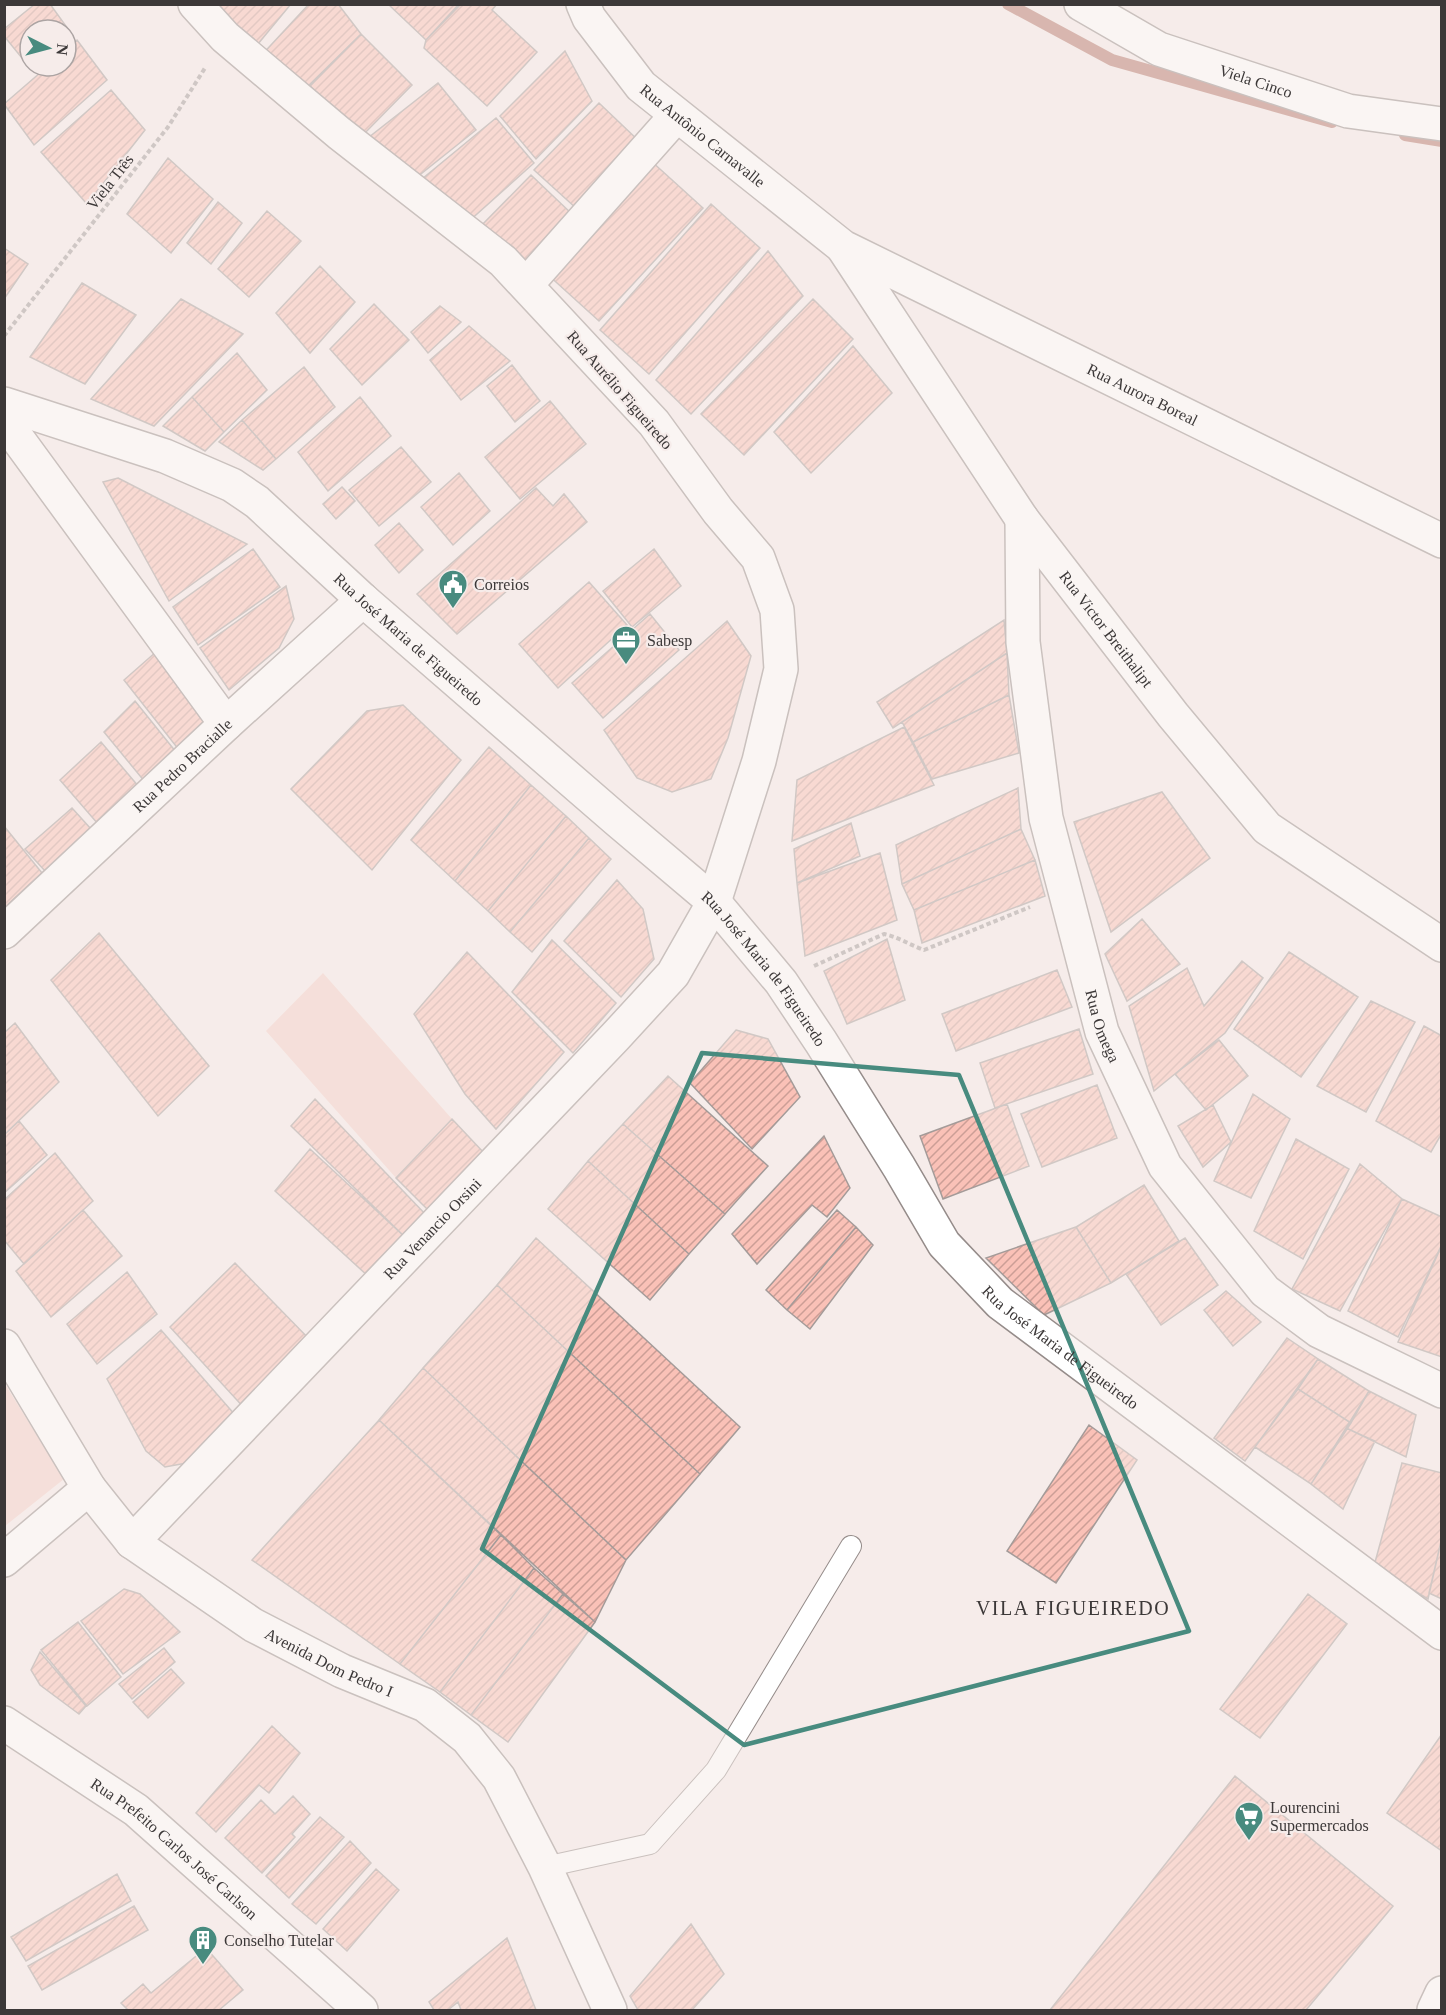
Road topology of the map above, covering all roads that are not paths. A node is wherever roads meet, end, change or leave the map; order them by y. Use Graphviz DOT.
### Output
graph roads {
  1 [pos="195,4"];
  2 [pos="583,4"];
  3 [pos="1082,4"];
  4 [pos="676,116"];
  5 [pos="1442,124"];
  6 [pos="843,247"];
  7 [pos="525,285"];
  8 [pos="4,404"];
  9 [pos="4,420"];
  10 [pos="1022,519"];
  11 [pos="1442,541"];
  12 [pos="363,600"];
  13 [pos="226,724"];
  14 [pos="714,902"];
  15 [pos="4,932"];
  16 [pos="1442,945"];
  17 [pos="4,1346"];
  18 [pos="1442,1391"];
  19 [pos="88,1488"];
  20 [pos="132,1542"];
  21 [pos="851,1546"];
  22 [pos="4,1560"];
  23 [pos="1442,1633"];
  24 [pos="4,1723"];
  25 [pos="545,1867"];
  26 [pos="1442,1993"];
  27 [pos="361,2010"];
  28 [pos="610,2010"];
  29 [pos="1434,2010"];
  1 -- 7 [label="street, Rua Aurélio Figueiredo"];
  2 -- 4 [label="street, Rua Antônio Carnavalle"];
  3 -- 5 [label="street, Viela Cinco"];
  4 -- 6 [label="street, Rua Antônio Carnavalle"];
  4 -- 7 [label="street"];
  6 -- 10 [label="street, Rua Victor Breithalipt"];
  6 -- 11 [label="street, Rua Aurora Boreal"];
  7 -- 14 [label="street, Rua Aurélio Figueiredo"];
  8 -- 12 [label="street, Rua José Maria de Figueiredo"];
  9 -- 13 [label="street"];
  10 -- 16 [label="street, Rua Victor Breithalipt"];
  10 -- 18 [label="street, Rua Omega"];
  12 -- 13 [label="street, Rua Pedro Bracialle"];
  12 -- 14 [label="street, Rua José Maria de Figueiredo"];
  13 -- 15 [label="street, Rua Pedro Bracialle"];
  14 -- 20 [label="street, Rua Venancio Orsini"];
  14 -- 23 [label="street, Rua José Maria de Figueiredo"];
  17 -- 19 [label="street, Avenida Dom Pedro I"];
  19 -- 20 [label="street, Avenida Dom Pedro I"];
  19 -- 22 [label="street"];
  20 -- 25 [label="street, Avenida Dom Pedro I"];
  21 -- 25 [label="lane"];
  24 -- 27 [label="street, Rua Prefeito Carlos José Carlson"];
  25 -- 28 [label="street, Avenida Dom Pedro I"];
  26 -- 29 [label="street"];
}
